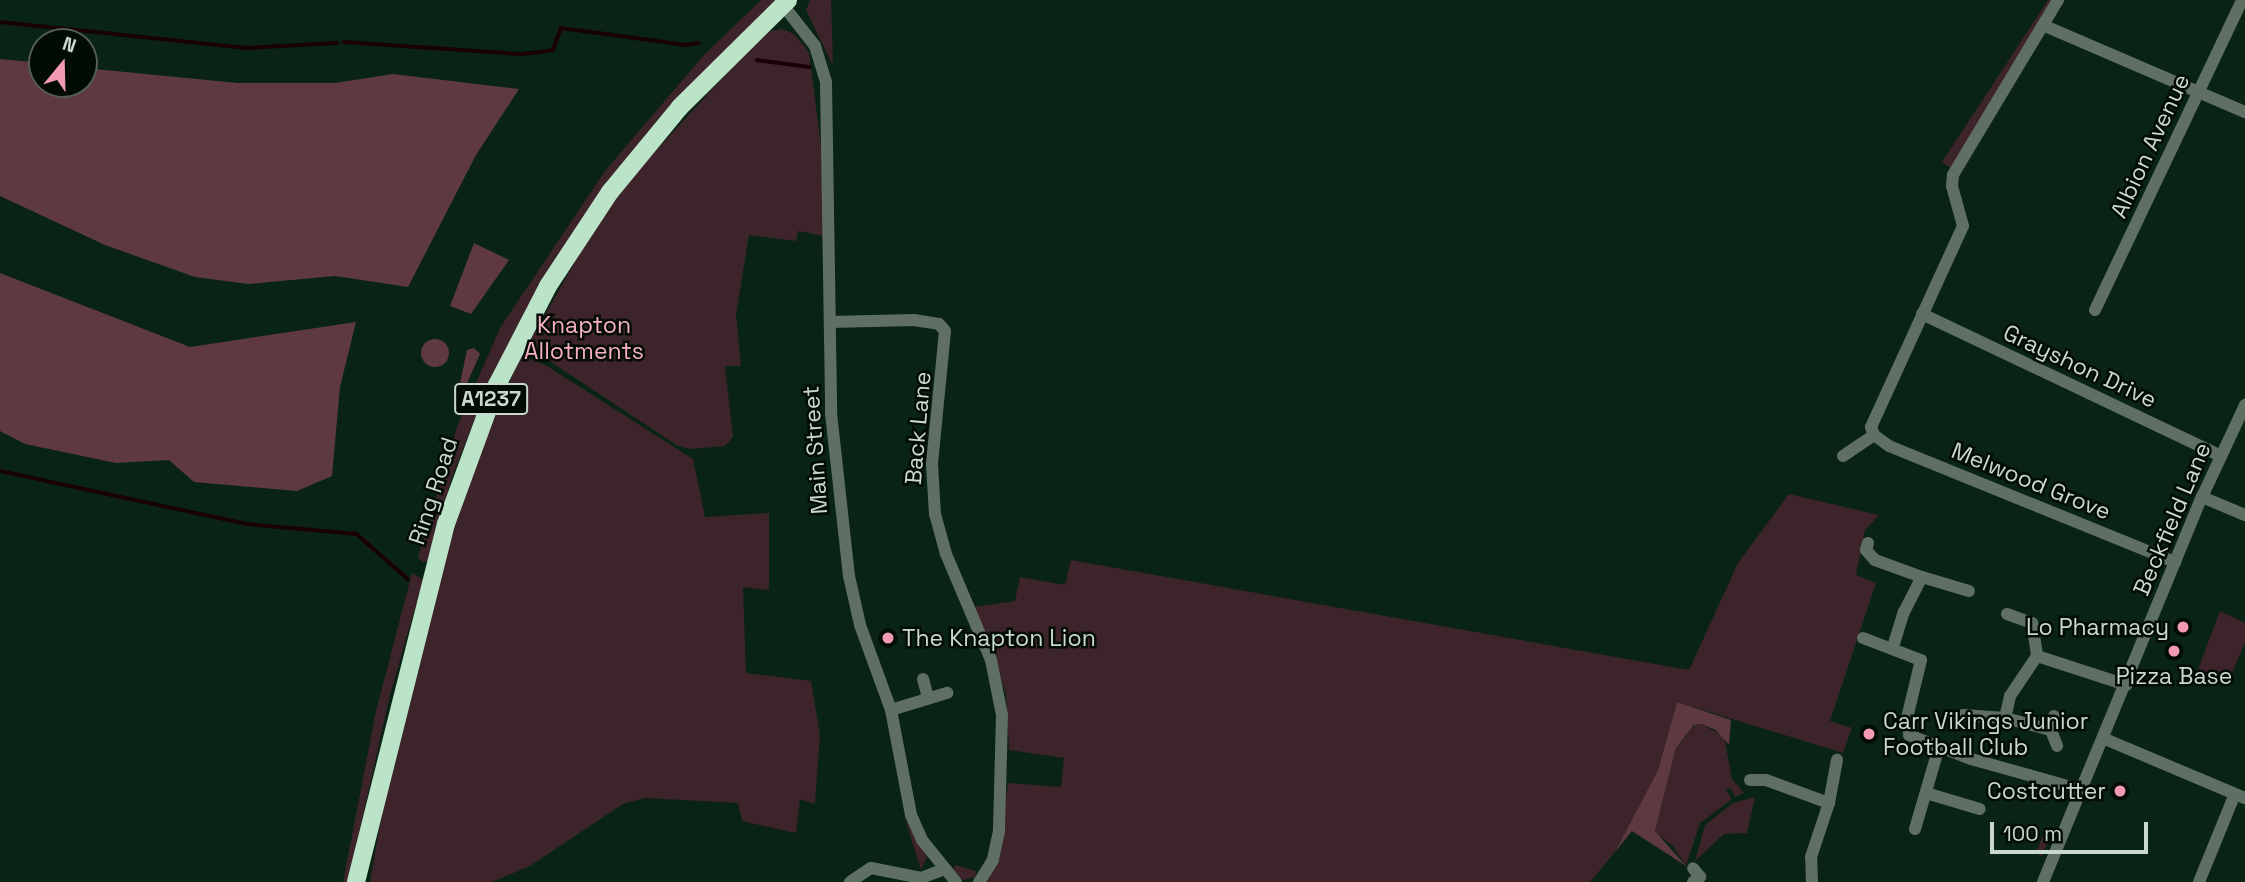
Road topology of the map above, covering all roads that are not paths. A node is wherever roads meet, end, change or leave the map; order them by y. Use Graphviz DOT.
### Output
graph roads {
  1 [pos="2058,0"];
  2 [pos="2242,0"];
  3 [pos="785,3"];
  4 [pos="2045,26"];
  5 [pos="2199,92"];
  6 [pos="2245,112"];
  7 [pos="2095,310"];
  8 [pos="1922,314"];
  9 [pos="830,322"];
  10 [pos="2245,405"];
  11 [pos="1874,435"];
  12 [pos="1843,456"];
  13 [pos="2221,456"];
  14 [pos="2202,497"];
  15 [pos="2245,515"];
  16 [pos="1868,543"];
  17 [pos="2175,562"];
  18 [pos="1922,577"];
  19 [pos="1969,591"];
  20 [pos="2007,614"];
  21 [pos="1863,638"];
  22 [pos="1893,647"];
  23 [pos="2036,656"];
  24 [pos="923,679"];
  25 [pos="2126,685"];
  26 [pos="947,693"];
  27 [pos="928,698"];
  28 [pos="891,710"];
  29 [pos="1963,715"];
  30 [pos="2054,716"];
  31 [pos="2005,718"];
  32 [pos="2051,730"];
  33 [pos="2105,738"];
  34 [pos="2057,746"];
  35 [pos="1939,747"];
  36 [pos="1836,760"];
  37 [pos="1750,780"];
  38 [pos="2082,790"];
  39 [pos="1926,793"];
  40 [pos="2240,796"];
  41 [pos="1829,803"];
  42 [pos="1980,809"];
  43 [pos="1915,830"];
  44 [pos="944,869"];
  45 [pos="854,877"];
  46 [pos="356,882"];
  47 [pos="956,882"];
  48 [pos="979,882"];
  49 [pos="1812,882"];
  50 [pos="2043,882"];
  51 [pos="2199,882"];
  1 -- 4 [label="street"];
  2 -- 5 [label="street, Albion Avenue"];
  3 -- 9 [label="street, Main Street"];
  3 -- 46 [label="highway, Ring Road / A1237"];
  4 -- 5 [label="street"];
  4 -- 8 [label="street"];
  5 -- 6 [label="street"];
  5 -- 7 [label="street, Albion Avenue"];
  8 -- 11 [label="street"];
  8 -- 13 [label="street, Grayshon Drive"];
  9 -- 28 [label="street, Main Street"];
  9 -- 48 [label="street, Back Lane"];
  10 -- 13 [label="street, Beckfield Lane"];
  11 -- 12 [label="street"];
  11 -- 17 [label="street, Melwood Grove"];
  13 -- 14 [label="street, Beckfield Lane"];
  14 -- 15 [label="street"];
  14 -- 17 [label="street, Beckfield Lane"];
  16 -- 18 [label="street"];
  17 -- 25 [label="street, Beckfield Lane"];
  18 -- 19 [label="street"];
  18 -- 22 [label="street"];
  20 -- 23 [label="street"];
  21 -- 22 [label="street"];
  22 -- 35 [label="street"];
  23 -- 25 [label="street"];
  23 -- 31 [label="street"];
  24 -- 27 [label="street"];
  25 -- 33 [label="street, Beckfield Lane"];
  26 -- 27 [label="street"];
  27 -- 28 [label="street"];
  28 -- 44 [label="street, Main Street"];
  29 -- 31 [label="street"];
  30 -- 32 [label="street"];
  31 -- 32 [label="street"];
  32 -- 34 [label="street"];
  33 -- 38 [label="street, Beckfield Lane"];
  33 -- 40 [label="street"];
  35 -- 38 [label="street"];
  35 -- 39 [label="street"];
  36 -- 41 [label="street"];
  37 -- 41 [label="street"];
  38 -- 50 [label="street, Beckfield Lane"];
  39 -- 42 [label="street"];
  39 -- 43 [label="street"];
  40 -- 51 [label="street"];
  41 -- 49 [label="street"];
  44 -- 45 [label="street"];
  44 -- 47 [label="street, Main Street"];
}
